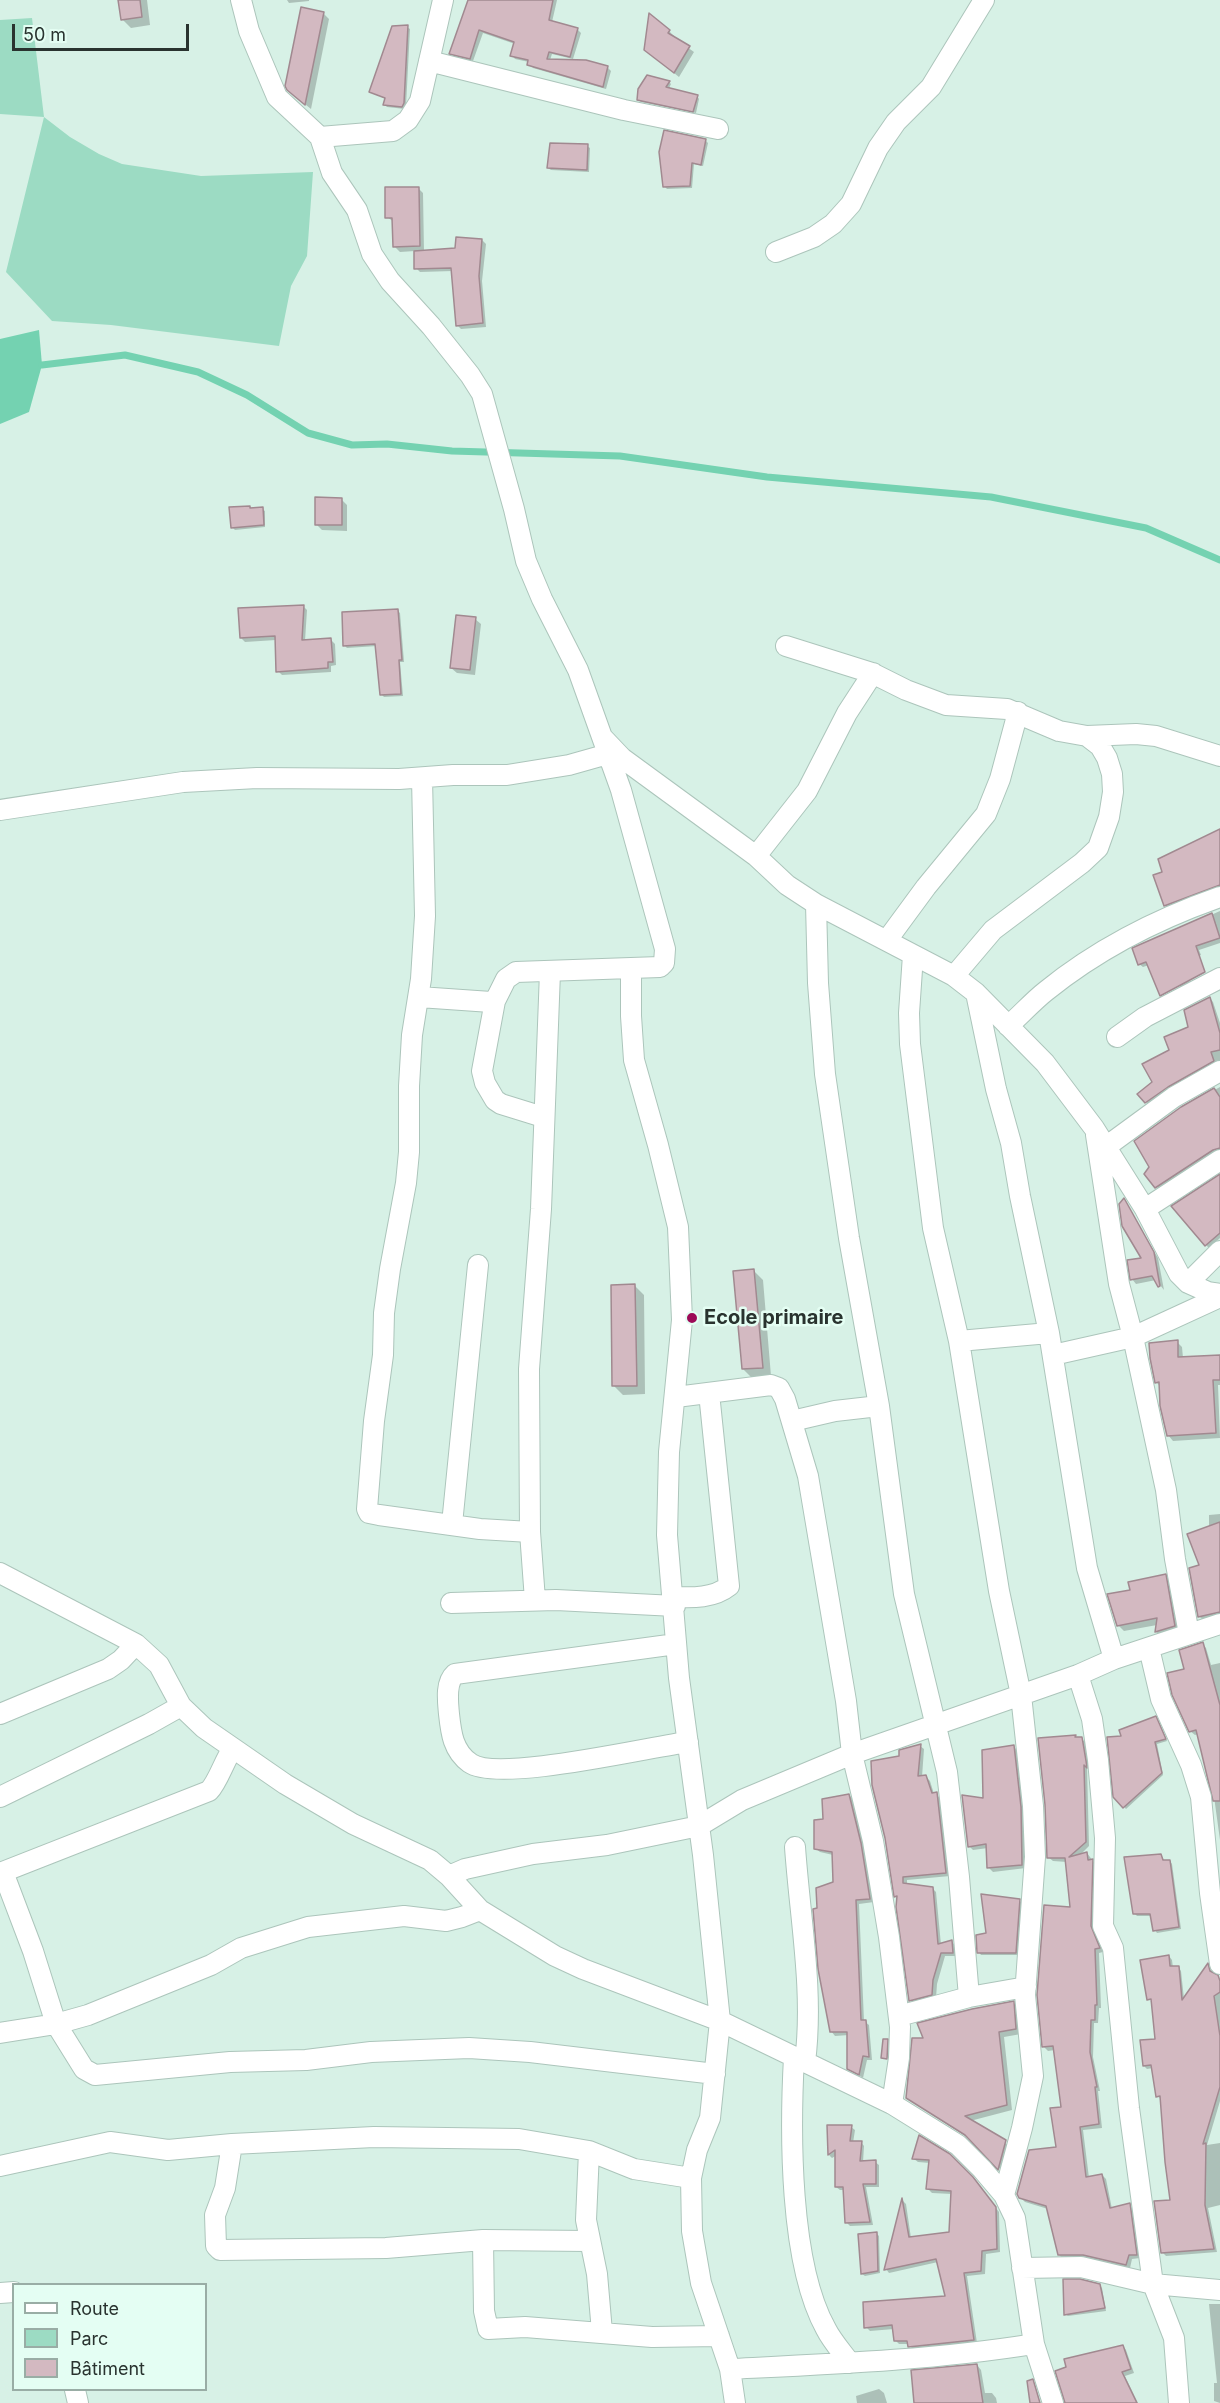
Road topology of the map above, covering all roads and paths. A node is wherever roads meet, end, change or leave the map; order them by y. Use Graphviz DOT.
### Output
graph roads {
  1 [pos="241,0"];
  2 [pos="443,0"];
  3 [pos="984,0"];
  4 [pos="429,61"];
  5 [pos="718,129"];
  6 [pos="320,137"];
  7 [pos="776,252"];
  8 [pos="786,646"];
  9 [pos="873,673"];
  10 [pos="1018,712"];
  11 [pos="1087,736"];
  12 [pos="605,746"];
  13 [pos="1220,756"];
  14 [pos="422,778"];
  15 [pos="0,810"];
  16 [pos="756,856"];
  17 [pos="1220,897"];
  18 [pos="816,904"];
  19 [pos="887,940"];
  20 [pos="913,955"];
  21 [pos="631,968"];
  22 [pos="550,972"];
  23 [pos="954,976"];
  24 [pos="1220,978"];
  25 [pos="976,993"];
  26 [pos="419,997"];
  27 [pos="495,1001"];
  28 [pos="1008,1026"];
  29 [pos="1117,1037"];
  30 [pos="1220,1071"];
  31 [pos="543,1117"];
  32 [pos="1094,1128"];
  33 [pos="1107,1146"];
  34 [pos="1220,1160"];
  35 [pos="1145,1209"];
  36 [pos="1220,1251"];
  37 [pos="478,1265"];
  38 [pos="1188,1283"];
  39 [pos="1220,1296"];
  40 [pos="1049,1333"];
  41 [pos="1133,1337"];
  42 [pos="959,1341"];
  43 [pos="1053,1355"];
  44 [pos="709,1393"];
  45 [pos="676,1397"];
  46 [pos="879,1406"];
  47 [pos="792,1421"];
  48 [pos="452,1524"];
  49 [pos="530,1532"];
  50 [pos="0,1573"];
  51 [pos="535,1600"];
  52 [pos="674,1601"];
  53 [pos="451,1603"];
  54 [pos="1220,1624"];
  55 [pos="1189,1634"];
  56 [pos="136,1644"];
  57 [pos="676,1644"];
  58 [pos="1149,1648"];
  59 [pos="1114,1659"];
  60 [pos="1078,1675"];
  61 [pos="1021,1695"];
  62 [pos="182,1706"];
  63 [pos="0,1714"];
  64 [pos="936,1724"];
  65 [pos="688,1742"];
  66 [pos="232,1748"];
  67 [pos="852,1754"];
  68 [pos="0,1797"];
  69 [pos="699,1826"];
  70 [pos="795,1847"];
  71 [pos="1,1873"];
  72 [pos="449,1876"];
  73 [pos="480,1910"];
  74 [pos="1220,1964"];
  75 [pos="1026,1986"];
  76 [pos="969,1997"];
  77 [pos="899,2016"];
  78 [pos="720,2021"];
  79 [pos="56,2024"];
  80 [pos="0,2033"];
  81 [pos="799,2059"];
  82 [pos="715,2074"];
  83 [pos="892,2103"];
  84 [pos="232,2144"];
  85 [pos="589,2151"];
  86 [pos="0,2166"];
  87 [pos="691,2178"];
  88 [pos="1004,2195"];
  89 [pos="483,2240"];
  90 [pos="589,2241"];
  91 [pos="1022,2268"];
  92 [pos="1153,2284"];
  93 [pos="1220,2290"];
  94 [pos="602,2332"];
  95 [pos="719,2336"];
  96 [pos="1034,2344"];
  97 [pos="850,2363"];
  98 [pos="730,2369"];
  99 [pos="735,2403"];
  100 [pos="1053,2403"];
  101 [pos="1179,2403"];
  1 -- 6 [label="street"];
  2 -- 4 [label="street"];
  3 -- 7 [label="street"];
  4 -- 5 [label="street"];
  4 -- 6 [label="street"];
  6 -- 12 [label="street"];
  8 -- 9 [label="street"];
  9 -- 10 [label="street"];
  9 -- 16 [label="street"];
  10 -- 11 [label="street"];
  10 -- 19 [label="street"];
  11 -- 13 [label="street"];
  11 -- 23 [label="street"];
  12 -- 14 [label="street"];
  12 -- 16 [label="street"];
  12 -- 21 [label="street"];
  14 -- 15 [label="street"];
  14 -- 26 [label="street"];
  16 -- 18 [label="street"];
  17 -- 28 [label="street"];
  18 -- 19 [label="street"];
  18 -- 46 [label="street"];
  19 -- 20 [label="street"];
  20 -- 23 [label="street"];
  20 -- 42 [label="street"];
  21 -- 22 [label="street"];
  21 -- 45 [label="street"];
  22 -- 27 [label="street"];
  22 -- 31 [label="street"];
  23 -- 25 [label="street"];
  24 -- 29 [label="street"];
  25 -- 28 [label="street"];
  25 -- 40 [label="street"];
  26 -- 27 [label="street"];
  26 -- 48 [label="street"];
  27 -- 31 [label="street"];
  28 -- 32 [label="street"];
  30 -- 33 [label="street"];
  31 -- 49 [label="street"];
  32 -- 33 [label="street"];
  32 -- 41 [label="street"];
  33 -- 35 [label="street"];
  34 -- 35 [label="street"];
  35 -- 38 [label="street"];
  36 -- 38 [label="street"];
  37 -- 48 [label="street"];
  38 -- 39 [label="street"];
  39 -- 41 [label="street"];
  40 -- 42 [label="street"];
  40 -- 43 [label="street"];
  41 -- 43 [label="street"];
  41 -- 55 [label="street"];
  42 -- 61 [label="street"];
  43 -- 59 [label="street"];
  44 -- 45 [label="street"];
  44 -- 47 [label="street"];
  44 -- 52 [label="street"];
  45 -- 52 [label="street"];
  46 -- 47 [label="street"];
  46 -- 64 [label="street"];
  47 -- 67 [label="street"];
  48 -- 49 [label="street"];
  49 -- 51 [label="street"];
  50 -- 56 [label="street"];
  51 -- 52 [label="street"];
  51 -- 53 [label="street"];
  52 -- 57 [label="street"];
  54 -- 55 [label="street"];
  55 -- 58 [label="street"];
  56 -- 62 [label="street"];
  56 -- 63 [label="street"];
  57 -- 65 [label="street"];
  57 -- 65 [label="street"];
  58 -- 59 [label="street"];
  58 -- 74 [label="street"];
  59 -- 60 [label="street"];
  60 -- 61 [label="street"];
  60 -- 92 [label="street"];
  61 -- 64 [label="street"];
  61 -- 75 [label="street"];
  62 -- 66 [label="street"];
  62 -- 68 [label="street"];
  64 -- 67 [label="street"];
  64 -- 76 [label="street"];
  65 -- 69 [label="street"];
  66 -- 71 [label="street"];
  66 -- 72 [label="street"];
  67 -- 69 [label="street"];
  67 -- 77 [label="street"];
  69 -- 72 [label="street"];
  69 -- 78 [label="street"];
  70 -- 81 [label="street"];
  71 -- 79 [label="street"];
  72 -- 73 [label="street"];
  73 -- 78 [label="street"];
  73 -- 79 [label="street"];
  75 -- 76 [label="street"];
  75 -- 88 [label="street"];
  76 -- 77 [label="street"];
  77 -- 83 [label="street"];
  78 -- 81 [label="street"];
  78 -- 82 [label="street"];
  79 -- 80 [label="street"];
  79 -- 82 [label="street"];
  81 -- 83 [label="street"];
  81 -- 97 [label="street"];
  82 -- 87 [label="street"];
  83 -- 88 [label="street"];
  84 -- 85 [label="street"];
  84 -- 86 [label="street"];
  84 -- 89 [label="street"];
  85 -- 87 [label="street"];
  85 -- 90 [label="street"];
  87 -- 95 [label="street"];
  88 -- 91 [label="street"];
  89 -- 90 [label="street"];
  89 -- 94 [label="street"];
  90 -- 94 [label="street"];
  91 -- 92 [label="street"];
  91 -- 96 [label="street"];
  92 -- 93 [label="street"];
  92 -- 101 [label="street"];
  94 -- 95 [label="street"];
  95 -- 98 [label="street"];
  96 -- 97 [label="street"];
  96 -- 100 [label="street"];
  97 -- 98 [label="street"];
  98 -- 99 [label="street"];
}
